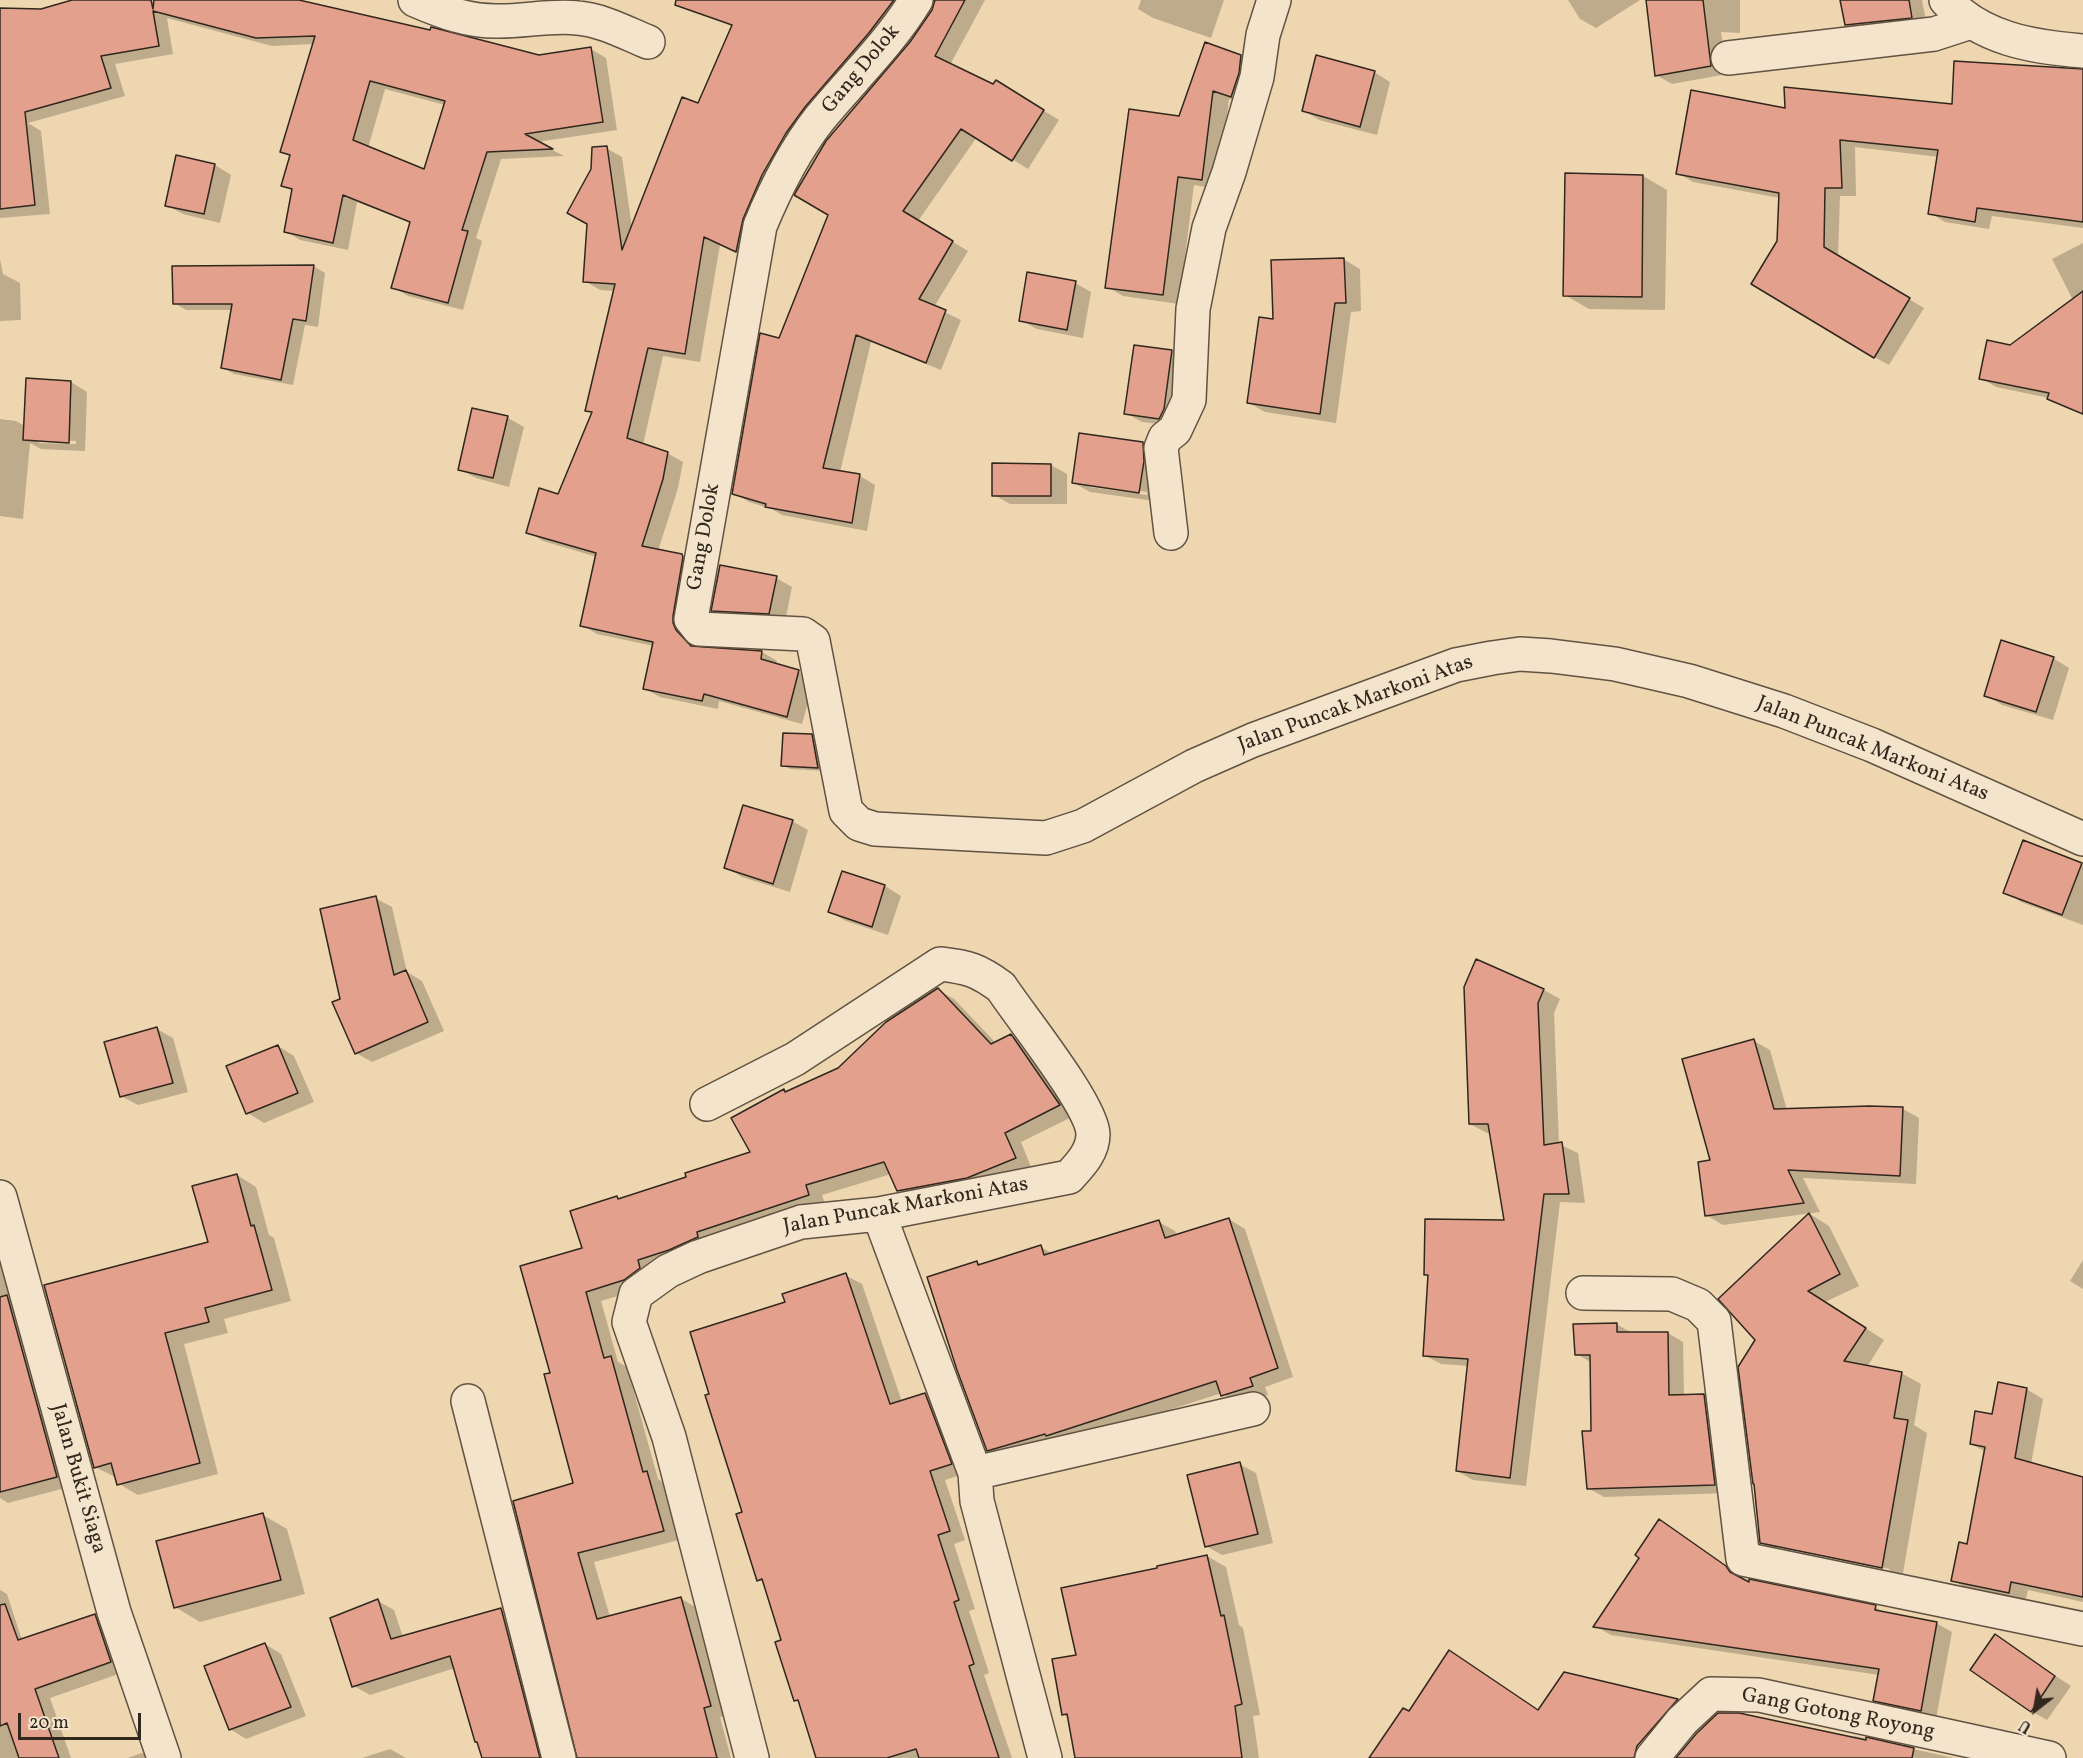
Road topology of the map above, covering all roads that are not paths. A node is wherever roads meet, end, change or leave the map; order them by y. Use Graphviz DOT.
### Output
graph roads {
  1 [pos="415,0"];
  2 [pos="916,0"];
  3 [pos="1274,0"];
  4 [pos="1946,0"];
  5 [pos="1971,22"];
  6 [pos="648,42"];
  7 [pos="2083,51"];
  8 [pos="1728,58"];
  9 [pos="1172,532"];
  10 [pos="1046,838"];
  11 [pos="2083,839"];
  12 [pos="707,1104"];
  13 [pos="0,1197"];
  14 [pos="879,1214"];
  15 [pos="1583,1293"];
  16 [pos="468,1401"];
  17 [pos="1253,1409"];
  18 [pos="975,1473"];
  19 [pos="2083,1629"];
  20 [pos="164,1758"];
  21 [pos="559,1758"];
  22 [pos="752,1758"];
  23 [pos="1045,1758"];
  24 [pos="1652,1758"];
  25 [pos="2049,1758"];
  1 -- 6 [label="street"];
  2 -- 10 [label="street, Gang Dolok"];
  3 -- 9 [label="street"];
  4 -- 5 [label="street"];
  5 -- 7 [label="street"];
  5 -- 8 [label="street"];
  10 -- 11 [label="street, Jalan Puncak Markoni Atas"];
  12 -- 14 [label="street, Jalan Puncak Markoni Atas"];
  13 -- 20 [label="street, Jalan Bukit Siaga"];
  14 -- 18 [label="street"];
  14 -- 22 [label="street, Jalan Puncak Markoni Atas"];
  15 -- 19 [label="street"];
  16 -- 21 [label="street"];
  17 -- 18 [label="street"];
  18 -- 23 [label="street"];
  24 -- 25 [label="street, Gang Gotong Royong"];
}
